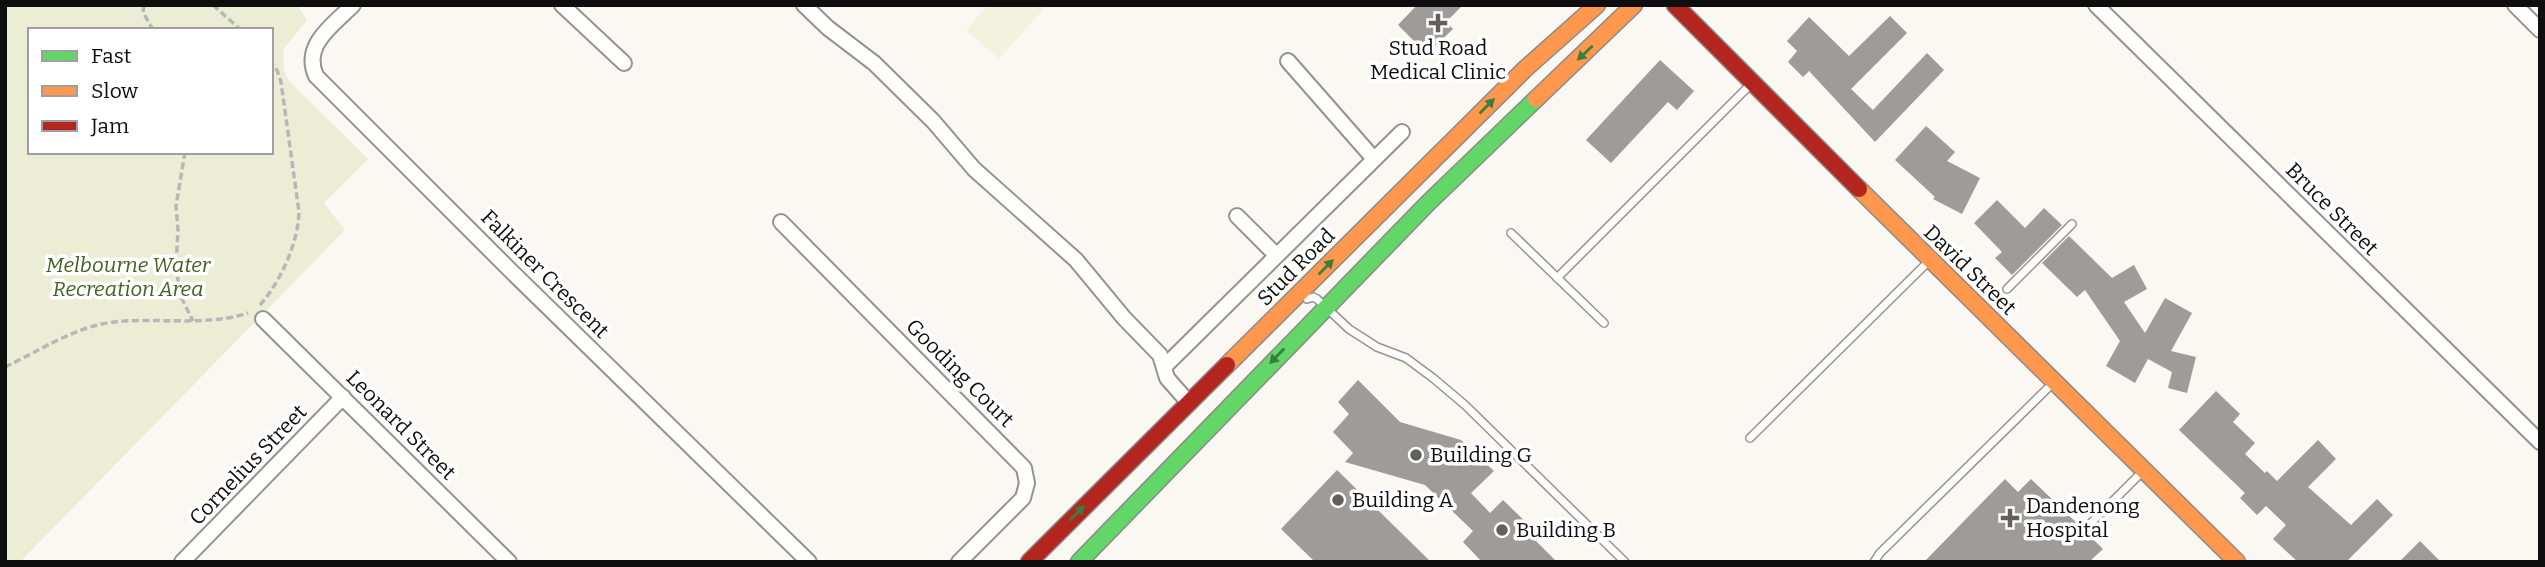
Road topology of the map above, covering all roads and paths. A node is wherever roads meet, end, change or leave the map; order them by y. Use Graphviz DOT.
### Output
graph roads {
  1 [pos="144,5"];
  2 [pos="213,5"];
  3 [pos="352,5"];
  4 [pos="562,5"];
  5 [pos="804,5"];
  6 [pos="1597,5"];
  7 [pos="1634,5"];
  8 [pos="1675,5"];
  9 [pos="2095,5"];
  10 [pos="2515,5"];
  11 [pos="152,28"];
  12 [pos="239,28"];
  13 [pos="2540,30"];
  14 [pos="1288,61"];
  15 [pos="624,63"];
  16 [pos="273,65"];
  17 [pos="288,76"];
  18 [pos="281,82"];
  19 [pos="1751,83"];
  20 [pos="1402,132"];
  21 [pos="185,154"];
  22 [pos="1374,159"];
  23 [pos="1237,216"];
  24 [pos="780,222"];
  25 [pos="2072,224"];
  26 [pos="1511,233"];
  27 [pos="1276,255"];
  28 [pos="1930,260"];
  29 [pos="1557,278"];
  30 [pos="2007,289"];
  31 [pos="1325,306"];
  32 [pos="1299,307"];
  33 [pos="263,319"];
  34 [pos="193,321"];
  35 [pos="1604,323"];
  36 [pos="1165,366"];
  37 [pos="5,368"];
  38 [pos="1226,381"];
  39 [pos="2054,382"];
  40 [pos="1206,386"];
  41 [pos="344,397"];
  42 [pos="1189,403"];
  43 [pos="1750,438"];
  44 [pos="2540,442"];
  45 [pos="2144,470"];
  46 [pos="2084,530"];
  47 [pos="2236,561"];
  48 [pos="182,562"];
  49 [pos="509,562"];
  50 [pos="809,562"];
  51 [pos="959,562"];
  52 [pos="1029,562"];
  53 [pos="1079,562"];
  54 [pos="1625,562"];
  55 [pos="1874,562"];
  1 -- 11 [label="path"];
  2 -- 12 [label="path"];
  3 -- 50 [label="street, Falkiner Crescent"];
  4 -- 15 [label="street"];
  5 -- 36 [label="street"];
  40 -- 6 [label="main road, Stud Road, one-way"];
  7 -- 31 [label="main road, one-way"];
  8 -- 19 [label="main road, David Street"];
  9 -- 44 [label="street, Bruce Street"];
  10 -- 13 [label="street"];
  14 -- 22 [label="street"];
  16 -- 18 [label="path"];
  17 -- 18 [label="path"];
  18 -- 34 [label="path"];
  19 -- 28 [label="main road, David Street"];
  19 -- 29 [label="lane"];
  20 -- 22 [label="street"];
  21 -- 34 [label="path"];
  22 -- 27 [label="street"];
  23 -- 27 [label="street"];
  24 -- 51 [label="street, Gooding Court"];
  25 -- 30 [label="lane"];
  26 -- 29 [label="lane"];
  27 -- 36 [label="street"];
  28 -- 39 [label="main road, David Street"];
  28 -- 43 [label="lane"];
  29 -- 35 [label="lane"];
  31 -- 32 [label="lane"];
  31 -- 53 [label="main road, one-way"];
  31 -- 54 [label="lane"];
  33 -- 41 [label="street, Leonard Street"];
  34 -- 37 [label="path"];
  36 -- 42 [label="street"];
  38 -- 40 [label="lane"];
  39 -- 45 [label="main road, David Street"];
  39 -- 55 [label="lane"];
  40 -- 42 [label="main road, Stud Road"];
  41 -- 48 [label="street, Cornelius Street"];
  41 -- 49 [label="street, Leonard Street"];
  52 -- 42 [label="main road, Stud Road, one-way"];
  45 -- 46 [label="lane"];
  45 -- 47 [label="main road, David Street"];
}
